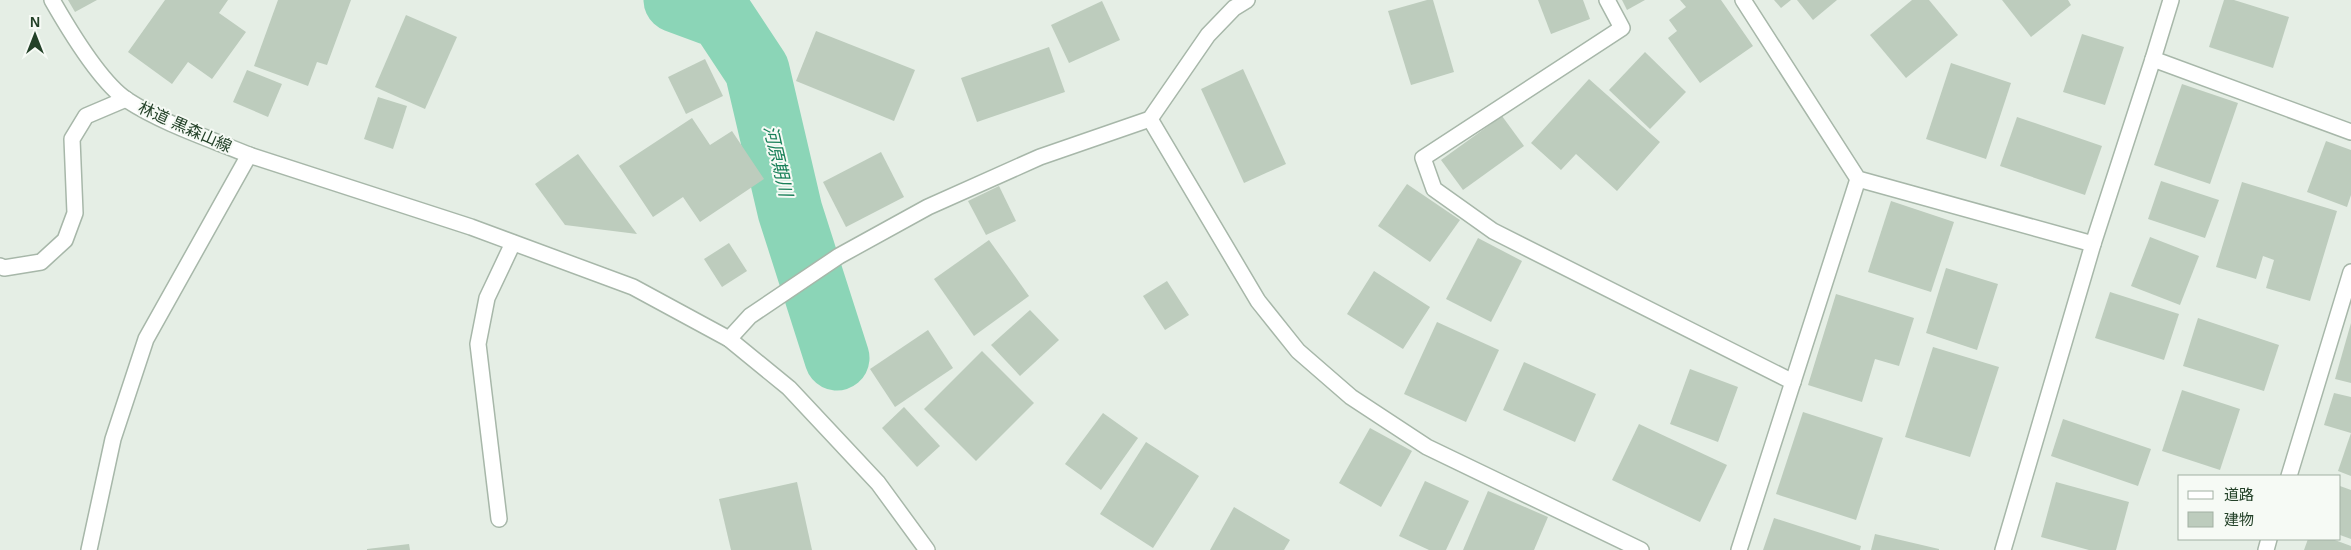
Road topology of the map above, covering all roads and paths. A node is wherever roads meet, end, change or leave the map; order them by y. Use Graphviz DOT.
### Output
graph roads {
  1 [pos="52,0"];
  2 [pos="1247,0"];
  3 [pos="1607,0"];
  4 [pos="1743,0"];
  5 [pos="2170,0"];
  6 [pos="2153,59"];
  7 [pos="126,99"];
  8 [pos="1150,119"];
  9 [pos="2351,132"];
  10 [pos="249,155"];
  11 [pos="1858,179"];
  12 [pos="513,243"];
  13 [pos="2093,244"];
  14 [pos="0,266"];
  15 [pos="2351,272"];
  16 [pos="730,339"];
  17 [pos="1793,382"];
  18 [pos="2288,475"];
  19 [pos="499,519"];
  20 [pos="89,550"];
  21 [pos="927,550"];
  22 [pos="1641,550"];
  23 [pos="1739,550"];
  24 [pos="2003,550"];
  1 -- 7 [label="street, 林道 黒森山線"];
  2 -- 8 [label="street"];
  3 -- 17 [label="street"];
  4 -- 11 [label="street"];
  5 -- 6 [label="street"];
  6 -- 9 [label="street"];
  6 -- 13 [label="street"];
  7 -- 10 [label="street, 林道 黒森山線"];
  7 -- 14 [label="street"];
  8 -- 16 [label="street"];
  8 -- 22 [label="street"];
  10 -- 12 [label="street, 林道 黒森山線"];
  10 -- 20 [label="street"];
  11 -- 13 [label="street"];
  11 -- 17 [label="street"];
  12 -- 16 [label="street, 林道 黒森山線"];
  12 -- 19 [label="street"];
  13 -- 24 [label="street"];
  15 -- 18 [label="street"];
  16 -- 21 [label="street, 林道 黒森山線"];
  17 -- 23 [label="street"];
}
